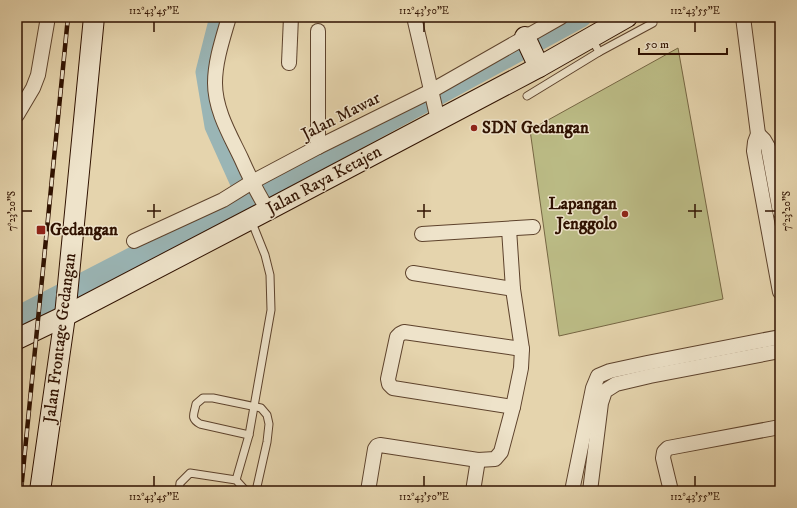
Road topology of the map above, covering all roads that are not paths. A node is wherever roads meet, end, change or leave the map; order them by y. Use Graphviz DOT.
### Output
graph roads {
  1 [pos="48,17"];
  2 [pos="94,17"];
  3 [pos="229,17"];
  4 [pos="291,17"];
  5 [pos="414,17"];
  6 [pos="561,17"];
  7 [pos="628,17"];
  8 [pos="743,17"];
  9 [pos="653,23"];
  10 [pos="318,31"];
  11 [pos="526,39"];
  12 [pos="595,45"];
  13 [pos="289,63"];
  14 [pos="538,64"];
  15 [pos="23,93"];
  16 [pos="431,94"];
  17 [pos="527,96"];
  18 [pos="17,115"];
  19 [pos="437,117"];
  20 [pos="758,134"];
  21 [pos="318,147"];
  22 [pos="254,185"];
  23 [pos="779,196"];
  24 [pos="266,207"];
  25 [pos="780,212"];
  26 [pos="250,219"];
  27 [pos="533,227"];
  28 [pos="509,229"];
  29 [pos="422,234"];
  30 [pos="134,241"];
  31 [pos="776,252"];
  32 [pos="413,273"];
  33 [pos="514,289"];
  34 [pos="780,292"];
  35 [pos="66,301"];
  36 [pos="780,337"];
  37 [pos="18,338"];
  38 [pos="522,349"];
  39 [pos="780,352"];
  40 [pos="648,369"];
  41 [pos="17,370"];
  42 [pos="254,407"];
  43 [pos="514,407"];
  44 [pos="780,427"];
  45 [pos="249,435"];
  46 [pos="478,460"];
  47 [pos="236,480"];
  48 [pos="40,491"];
  49 [pos="179,491"];
  50 [pos="246,491"];
  51 [pos="256,491"];
  52 [pos="368,491"];
  53 [pos="473,491"];
  54 [pos="572,491"];
  55 [pos="590,491"];
  56 [pos="671,491"];
  1 -- 15 [label="street"];
  2 -- 35 [label="street, Jalan Frontage Gedangan"];
  3 -- 22 [label="street"];
  4 -- 13 [label="street"];
  5 -- 16 [label="street"];
  6 -- 11 [label="street, Jalan Mawar"];
  7 -- 12 [label="street, Jalan Raya Ketajen"];
  8 -- 20 [label="street"];
  9 -- 12 [label="lane"];
  10 -- 21 [label="street"];
  11 -- 14 [label="street"];
  11 -- 16 [label="street, Jalan Mawar"];
  12 -- 14 [label="street, Jalan Raya Ketajen"];
  12 -- 17 [label="lane"];
  14 -- 19 [label="street, Jalan Raya Ketajen"];
  15 -- 18 [label="street"];
  16 -- 19 [label="street"];
  16 -- 21 [label="street, Jalan Mawar"];
  19 -- 24 [label="street, Jalan Raya Ketajen"];
  20 -- 23 [label="street"];
  20 -- 31 [label="street"];
  21 -- 22 [label="street, Jalan Mawar"];
  22 -- 24 [label="street"];
  22 -- 30 [label="street, Jalan Mawar"];
  23 -- 25 [label="street"];
  24 -- 26 [label="street, Jalan Raya Ketajen"];
  26 -- 35 [label="street, Jalan Raya Ketajen"];
  26 -- 42 [label="lane"];
  27 -- 28 [label="street"];
  28 -- 29 [label="street"];
  28 -- 33 [label="street"];
  31 -- 34 [label="street"];
  32 -- 33 [label="street"];
  33 -- 38 [label="street"];
  35 -- 37 [label="street, Jalan Raya Ketajen"];
  35 -- 48 [label="street, Jalan Frontage Gedangan"];
  36 -- 40 [label="street"];
  37 -- 41 [label="lane"];
  38 -- 43 [label="street"];
  38 -- 43 [label="street"];
  39 -- 40 [label="street"];
  40 -- 54 [label="street"];
  40 -- 55 [label="street"];
  42 -- 45 [label="lane"];
  42 -- 45 [label="lane"];
  42 -- 51 [label="lane"];
  43 -- 46 [label="street"];
  44 -- 56 [label="street"];
  45 -- 47 [label="lane"];
  46 -- 52 [label="street"];
  46 -- 53 [label="street"];
  47 -- 49 [label="lane"];
  47 -- 50 [label="lane"];
}
